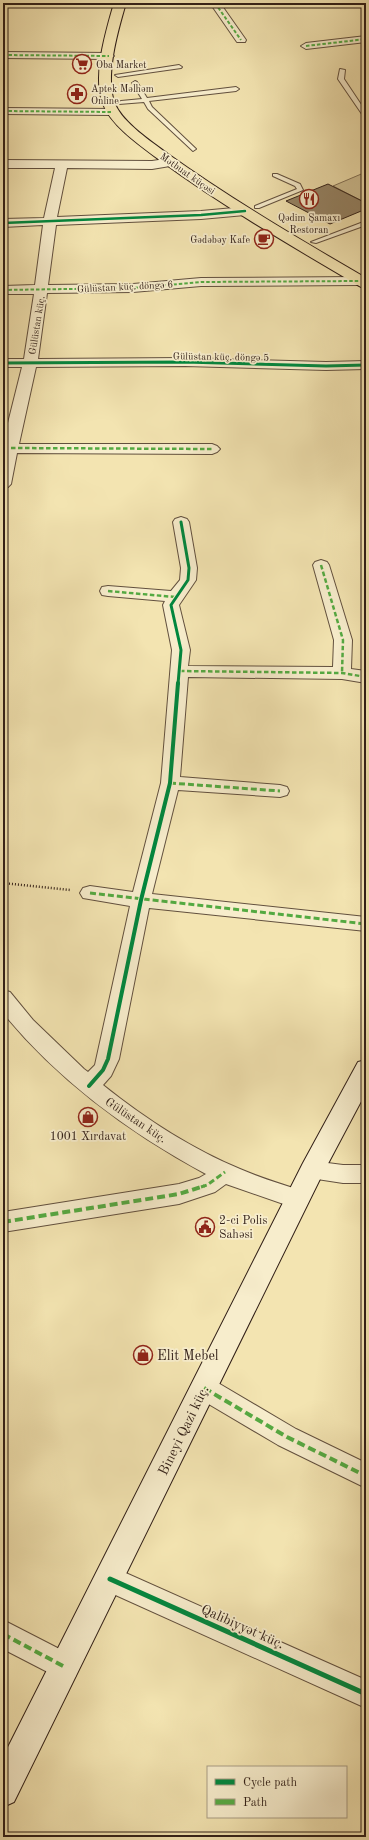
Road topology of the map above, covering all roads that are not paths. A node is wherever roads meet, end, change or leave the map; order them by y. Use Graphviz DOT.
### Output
graph roads {
  1 [pos="120,3"];
  2 [pos="131,3"];
  3 [pos="215,3"];
  4 [pos="366,39"];
  5 [pos="241,40"];
  6 [pos="306,46"];
  7 [pos="3,55"];
  8 [pos="114,56"];
  9 [pos="178,67"];
  10 [pos="342,70"];
  11 [pos="118,75"];
  12 [pos="135,83"];
  13 [pos="236,89"];
  14 [pos="144,101"];
  15 [pos="119,109"];
  16 [pos="3,111"];
  17 [pos="366,116"];
  18 [pos="193,149"];
  19 [pos="177,161"];
  20 [pos="3,164"];
  21 [pos="62,164"];
  22 [pos="275,175"];
  23 [pos="251,209"];
  24 [pos="50,221"];
  25 [pos="3,223"];
  26 [pos="366,223"];
  27 [pos="309,244"];
  28 [pos="365,279"];
  29 [pos="3,290"];
  30 [pos="41,290"];
  31 [pos="3,363"];
  32 [pos="30,363"];
  33 [pos="366,365"];
  34 [pos="7,448"];
  35 [pos="212,449"];
  36 [pos="3,484"];
  37 [pos="181,522"];
  38 [pos="321,565"];
  39 [pos="108,591"];
  40 [pos="175,597"];
  41 [pos="180,671"];
  42 [pos="342,673"];
  43 [pos="366,677"];
  44 [pos="170,783"];
  45 [pos="280,791"];
  46 [pos="90,892"];
  47 [pos="141,900"];
  48 [pos="366,924"];
  49 [pos="3,998"];
  50 [pos="366,1069"];
  51 [pos="89,1086"];
  52 [pos="312,1170"];
  53 [pos="225,1172"];
  54 [pos="366,1174"];
  55 [pos="298,1199"];
  56 [pos="3,1222"];
  57 [pos="204,1388"];
  58 [pos="366,1476"];
  59 [pos="110,1579"];
  60 [pos="3,1634"];
  61 [pos="65,1667"];
  62 [pos="366,1694"];
  63 [pos="3,1792"];
  1 -- 8 [label="main road"];
  2 -- 8 [label="main road"];
  3 -- 5 [label="street"];
  4 -- 6 [label="street"];
  7 -- 8 [label="street"];
  8 -- 11 [label="main road"];
  8 -- 15 [label="main road"];
  9 -- 11 [label="lane"];
  10 -- 17 [label="lane"];
  11 -- 15 [label="main road"];
  12 -- 14 [label="lane"];
  13 -- 14 [label="lane"];
  14 -- 15 [label="lane"];
  14 -- 18 [label="lane"];
  15 -- 16 [label="street"];
  15 -- 19 [label="main road, Mətbuat küçəsi"];
  19 -- 21 [label="street"];
  19 -- 23 [label="main road, Mətbuat küçəsi"];
  20 -- 21 [label="street"];
  21 -- 24 [label="street, Gülüstan küç."];
  22 -- 23 [label="lane"];
  23 -- 24 [label="street"];
  23 -- 27 [label="main road, Mətbuat küçəsi"];
  24 -- 25 [label="street"];
  24 -- 30 [label="street, Gülüstan küç."];
  26 -- 27 [label="lane"];
  27 -- 28 [label="main road, Mətbuat küçəsi"];
  28 -- 30 [label="street, Gülüstan küç. döngə 6"];
  29 -- 30 [label="street, Gülüstan küç. döngə 6"];
  30 -- 32 [label="street, Gülüstan küç."];
  31 -- 32 [label="street, Gülüstan küç. döngə 5"];
  32 -- 33 [label="street, Gülüstan küç. döngə 5"];
  32 -- 34 [label="street, Gülüstan küç."];
  34 -- 35 [label="street"];
  34 -- 36 [label="street, Gülüstan küç."];
  37 -- 40 [label="street"];
  38 -- 42 [label="street"];
  39 -- 40 [label="street"];
  40 -- 41 [label="street"];
  41 -- 42 [label="street"];
  41 -- 44 [label="street"];
  42 -- 43 [label="street"];
  44 -- 45 [label="street"];
  44 -- 47 [label="street"];
  46 -- 47 [label="street"];
  47 -- 48 [label="street"];
  47 -- 51 [label="street"];
  49 -- 51 [label="street, Gülüstan küç."];
  50 -- 52 [label="main road, Bineyi Qazi küç."];
  51 -- 53 [label="street, Gülüstan küç."];
  52 -- 54 [label="street"];
  52 -- 55 [label="main road, Bineyi Qazi küç."];
  53 -- 55 [label="street, Gülüstan küç."];
  53 -- 56 [label="street"];
  55 -- 57 [label="main road, Bineyi Qazi küç."];
  57 -- 58 [label="street"];
  57 -- 59 [label="main road, Bineyi Qazi küç."];
  59 -- 61 [label="main road, Bineyi Qazi küç."];
  59 -- 62 [label="street, Qalibiyyət küç."];
  60 -- 61 [label="street"];
  61 -- 63 [label="main road, Bineyi Qazi küç."];
}
